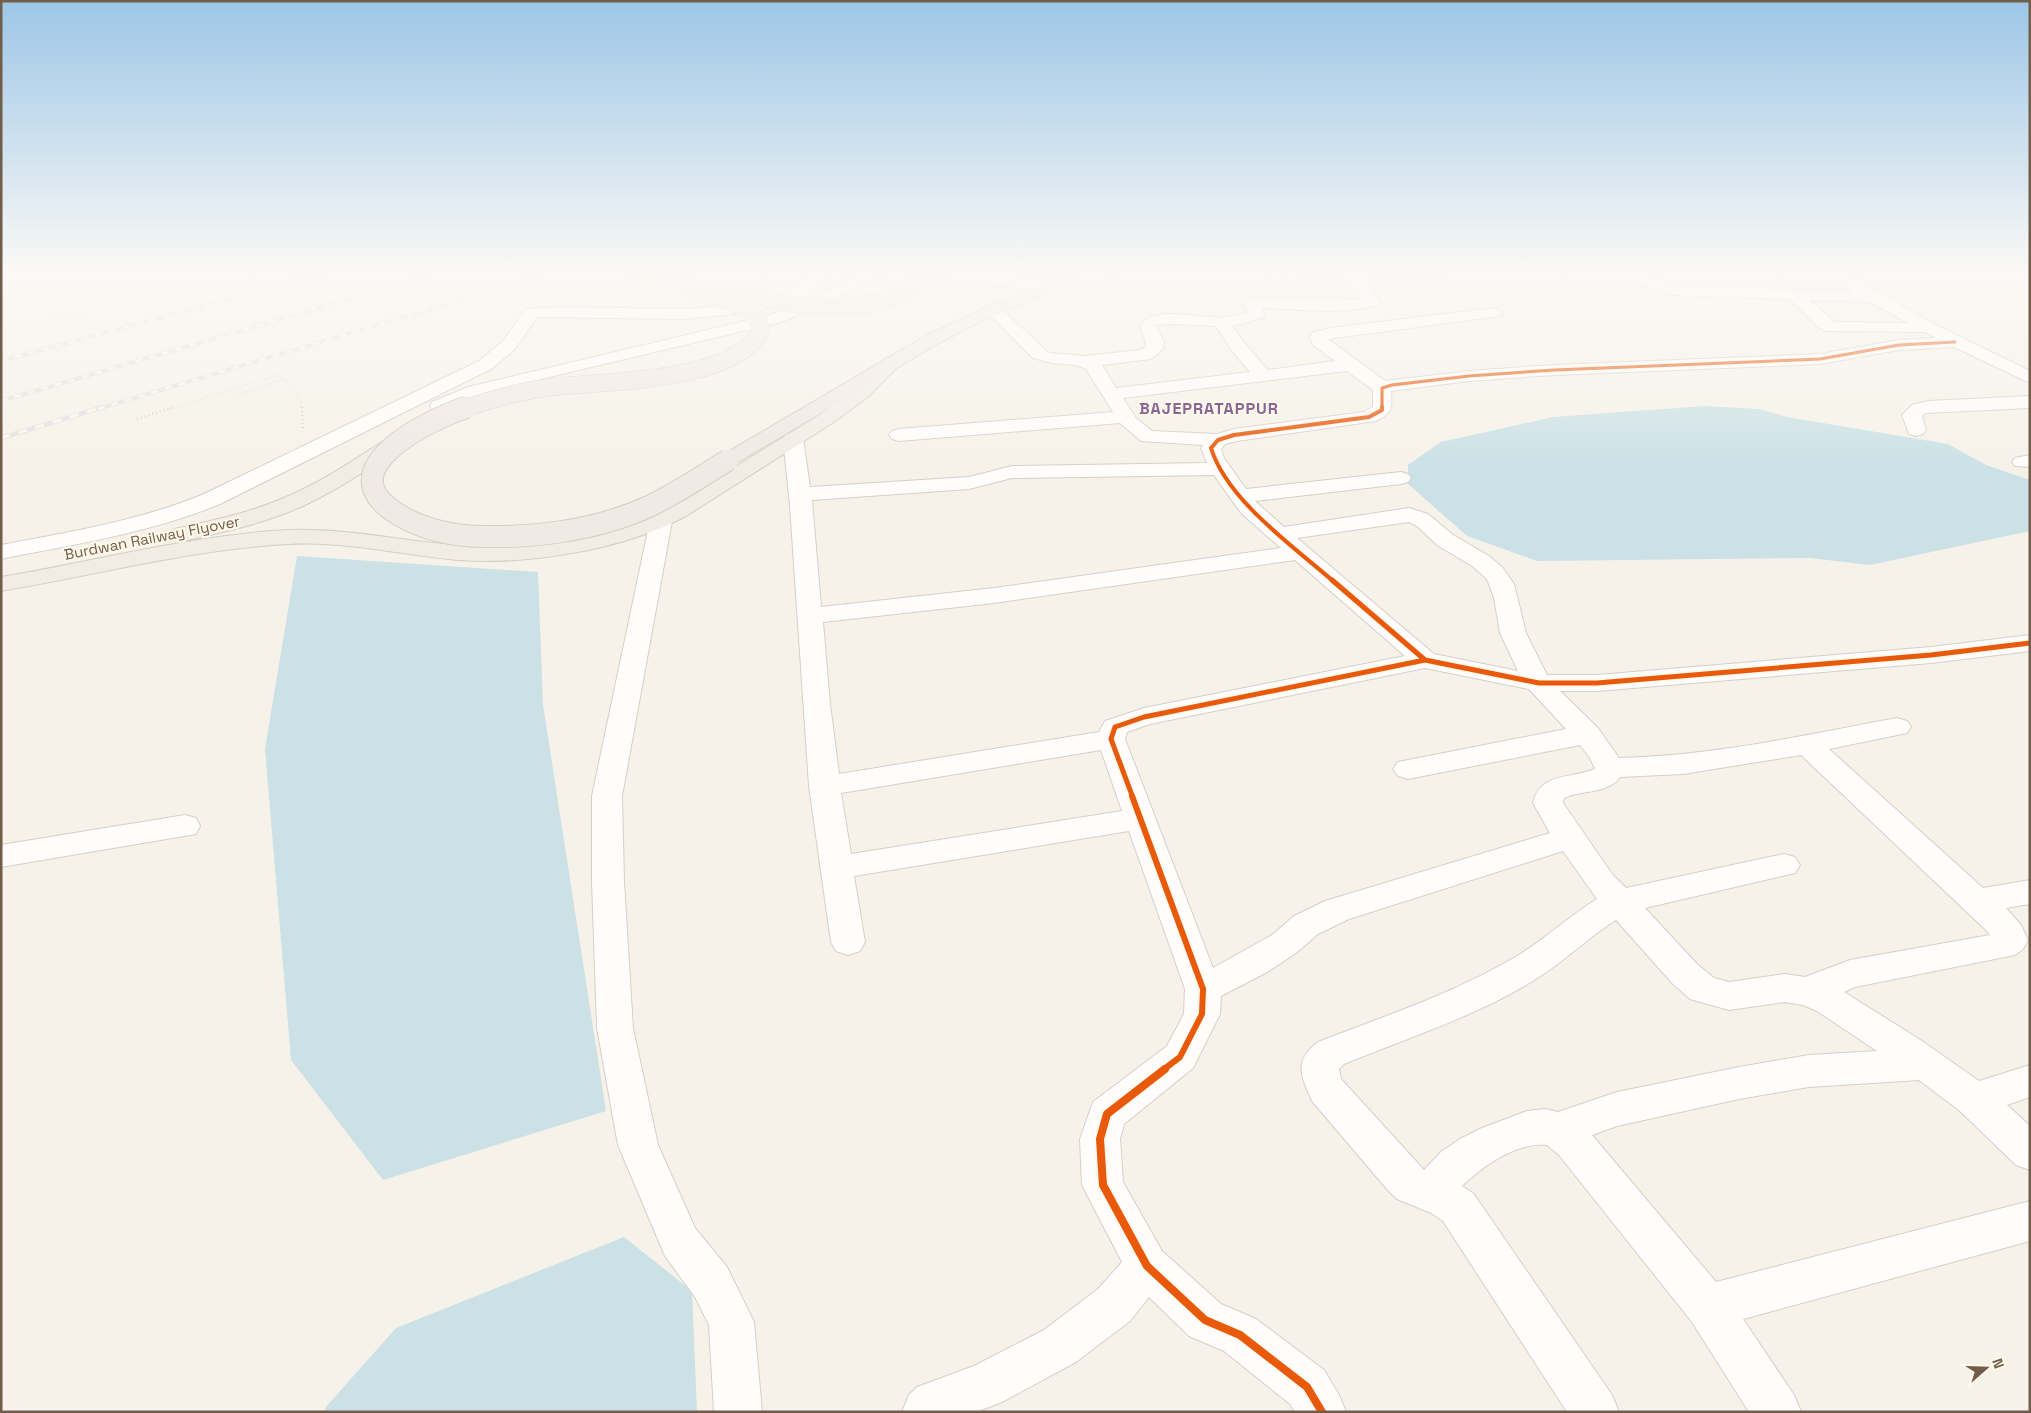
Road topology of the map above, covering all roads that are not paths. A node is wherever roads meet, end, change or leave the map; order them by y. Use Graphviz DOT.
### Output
graph roads {
  1 [pos="515,337"];
  2 [pos="701,337"];
  3 [pos="758,337"];
  4 [pos="937,337"];
  5 [pos="1022,337"];
  6 [pos="1153,337"];
  7 [pos="1231,337"];
  8 [pos="1318,337"];
  9 [pos="1946,337"];
  10 [pos="1956,342"];
  11 [pos="892,362"];
  12 [pos="1083,362"];
  13 [pos="1350,365"];
  14 [pos="1264,376"];
  15 [pos="2030,378"];
  16 [pos="1382,388"];
  17 [pos="1111,394"];
  18 [pos="2030,402"];
  19 [pos="1127,417"];
  20 [pos="1916,430"];
  21 [pos="899,435"];
  22 [pos="402,437"];
  23 [pos="794,439"];
  24 [pos="1218,440"];
  25 [pos="1220,469"];
  26 [pos="1401,478"];
  27 [pos="242,484"];
  28 [pos="802,494"];
  29 [pos="1240,496"];
  30 [pos="660,520"];
  31 [pos="1289,543"];
  32 [pos="1,552"];
  33 [pos="1,566"];
  34 [pos="1,584"];
  35 [pos="810,616"];
  36 [pos="2030,643"];
  37 [pos="1425,660"];
  38 [pos="1538,683"];
  39 [pos="1897,727"];
  40 [pos="1588,734"];
  41 [pos="1112,738"];
  42 [pos="1806,744"];
  43 [pos="1610,768"];
  44 [pos="1408,769"];
  45 [pos="824,786"];
  46 [pos="1141,818"];
  47 [pos="185,826"];
  48 [pos="1570,838"];
  49 [pos="1,856"];
  50 [pos="1784,865"];
  51 [pos="836,868"];
  52 [pos="2030,892"];
  53 [pos="1977,901"];
  54 [pos="1620,902"];
  55 [pos="848,942"];
  56 [pos="1203,989"];
  57 [pos="1807,992"];
  58 [pos="1926,1064"];
  59 [pos="2030,1081"];
  60 [pos="1974,1099"];
  61 [pos="1558,1130"];
  62 [pos="2030,1152"];
  63 [pos="1430,1194"];
  64 [pos="2030,1221"];
  65 [pos="1147,1266"];
  66 [pos="1708,1306"];
  67 [pos="738,1412"];
  68 [pos="926,1412"];
  69 [pos="1322,1412"];
  70 [pos="1595,1412"];
  71 [pos="1777,1412"];
  1 -- 27 [label="street"];
  2 -- 27 [label="street"];
  3 -- 22 [label="highway, Burdwan Railway Flyover, bridge"];
  4 -- 11 [label="highway, Burdwan Railway Flyover"];
  5 -- 12 [label="street"];
  6 -- 12 [label="street"];
  7 -- 14 [label="street"];
  8 -- 13 [label="street"];
  9 -- 10 [label="street"];
  10 -- 15 [label="street"];
  10 -- 16 [label="street"];
  11 -- 22 [label="highway, Burdwan Railway Flyover, bridge"];
  11 -- 23 [label="main road"];
  12 -- 17 [label="street"];
  13 -- 14 [label="street"];
  13 -- 16 [label="street"];
  14 -- 17 [label="street"];
  16 -- 24 [label="street"];
  17 -- 19 [label="street"];
  18 -- 20 [label="street"];
  19 -- 21 [label="street"];
  19 -- 24 [label="street"];
  22 -- 33 [label="main road, Burdwan Railway Flyover, bridge"];
  23 -- 28 [label="street"];
  23 -- 30 [label="main road"];
  24 -- 25 [label="street"];
  25 -- 28 [label="street"];
  25 -- 29 [label="street"];
  26 -- 29 [label="street"];
  27 -- 32 [label="street"];
  28 -- 35 [label="street"];
  29 -- 31 [label="street"];
  30 -- 34 [label="main road"];
  30 -- 67 [label="street"];
  31 -- 35 [label="street"];
  31 -- 37 [label="street"];
  31 -- 38 [label="street"];
  35 -- 45 [label="street"];
  36 -- 38 [label="street"];
  37 -- 38 [label="street"];
  37 -- 41 [label="street"];
  38 -- 40 [label="street"];
  39 -- 42 [label="street"];
  40 -- 43 [label="street"];
  40 -- 44 [label="street"];
  41 -- 45 [label="street"];
  41 -- 46 [label="street"];
  42 -- 43 [label="street"];
  42 -- 53 [label="street"];
  43 -- 48 [label="street"];
  45 -- 51 [label="street"];
  46 -- 51 [label="street"];
  46 -- 56 [label="street"];
  47 -- 49 [label="street"];
  48 -- 54 [label="street"];
  48 -- 56 [label="street"];
  50 -- 54 [label="street"];
  51 -- 55 [label="street"];
  52 -- 53 [label="street"];
  53 -- 57 [label="street"];
  54 -- 57 [label="street"];
  54 -- 63 [label="street"];
  56 -- 65 [label="street"];
  57 -- 58 [label="street"];
  58 -- 60 [label="street"];
  58 -- 61 [label="street"];
  59 -- 60 [label="street"];
  60 -- 62 [label="street"];
  61 -- 63 [label="street"];
  61 -- 66 [label="street"];
  63 -- 70 [label="street"];
  64 -- 66 [label="street"];
  65 -- 68 [label="street"];
  65 -- 69 [label="street"];
  66 -- 71 [label="street"];
}
